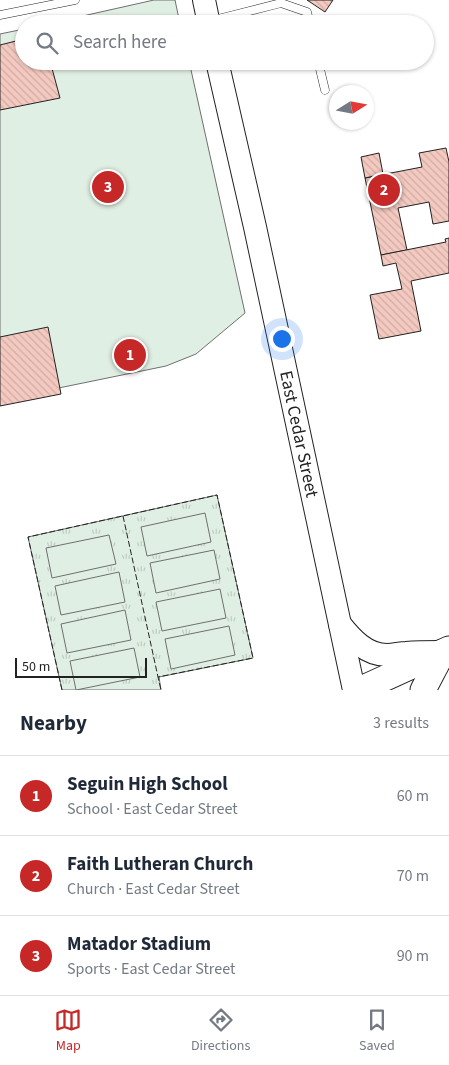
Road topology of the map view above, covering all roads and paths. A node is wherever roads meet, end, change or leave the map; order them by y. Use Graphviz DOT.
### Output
graph roads {
  1 [pos="75,0"];
  2 [pos="0,15"];
  3 [pos="207,15"];
  4 [pos="308,15"];
  5 [pos="219,70"];
  6 [pos="320,70"];
  7 [pos="325,90"];
  8 [pos="340,624"];
  9 [pos="446,650"];
  10 [pos="354,690"];
  11 [pos="359,690"];
  12 [pos="423,690"];
  1 -- 2 [label="lane"];
  3 -- 4 [label="lane"];
  5 -- 8 [label="street, East Cedar Street"];
  6 -- 7 [label="lane"];
  8 -- 9 [label="street"];
  8 -- 10 [label="street, East Cedar Street"];
  9 -- 11 [label="main road"];
  9 -- 12 [label="main road"];
}
